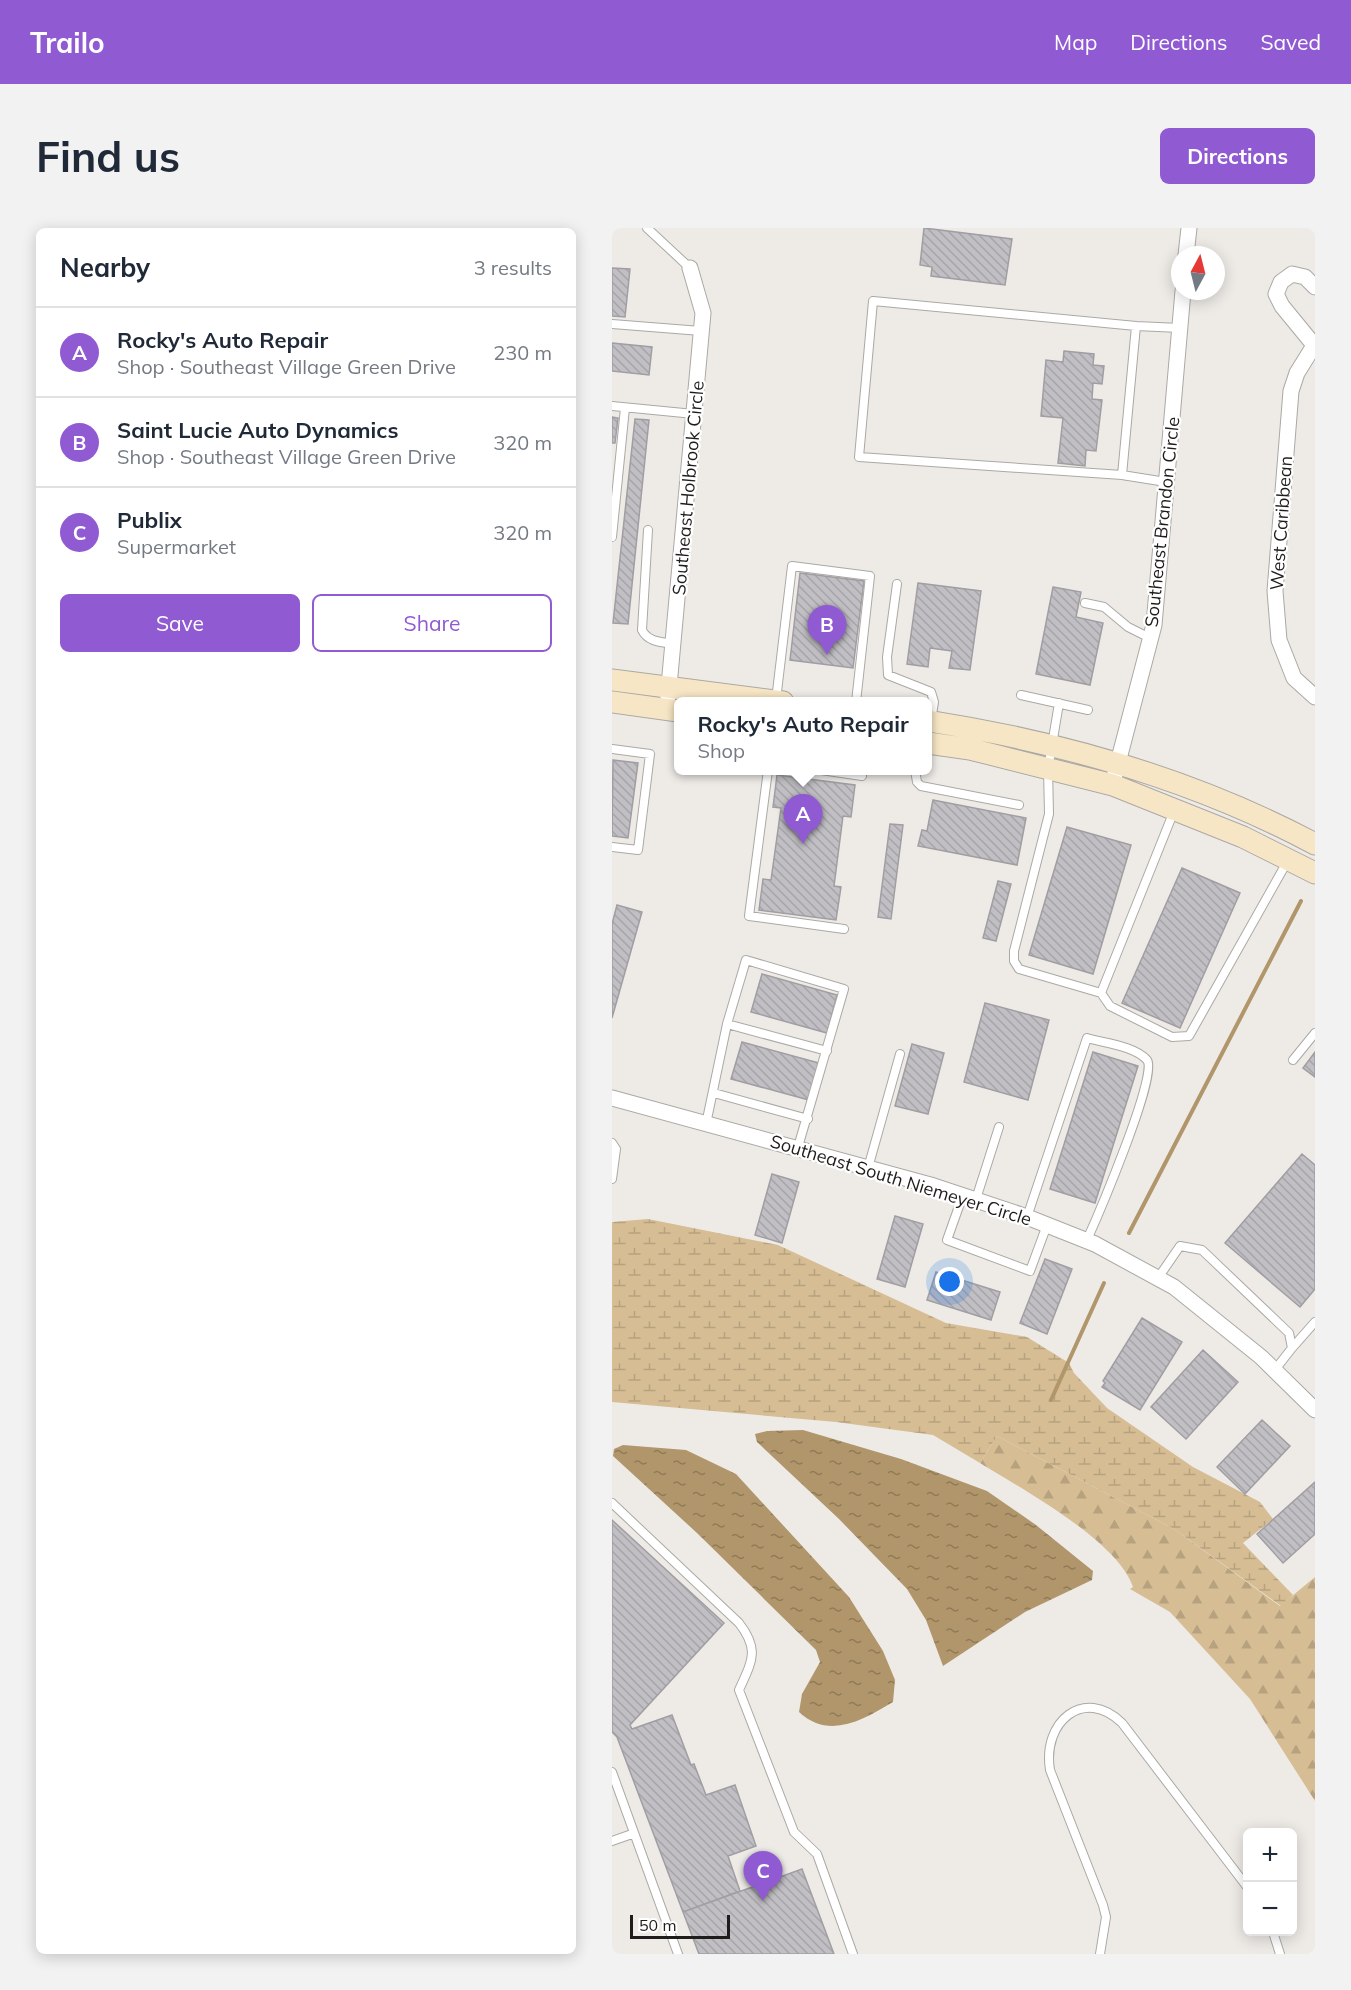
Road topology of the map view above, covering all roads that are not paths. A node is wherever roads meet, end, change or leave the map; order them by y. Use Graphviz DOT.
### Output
graph roads {
  1 [pos="647,228"];
  2 [pos="1189,228"];
  3 [pos="1187,246"];
  4 [pos="690,268"];
  5 [pos="1315,287"];
  6 [pos="1182,300"];
  7 [pos="612,324"];
  8 [pos="1136,326"];
  9 [pos="1180,328"];
  10 [pos="701,331"];
  11 [pos="1314,344"];
  12 [pos="612,406"];
  13 [pos="625,408"];
  14 [pos="694,414"];
  15 [pos="616,450"];
  16 [pos="1122,475"];
  17 [pos="1166,482"];
  18 [pos="615,484"];
  19 [pos="648,530"];
  20 [pos="612,537"];
  21 [pos="897,584"];
  22 [pos="1085,603"];
  23 [pos="1150,638"];
  24 [pos="674,644"];
  25 [pos="612,680"];
  26 [pos="669,688"];
  27 [pos="1021,695"];
  28 [pos="744,697"];
  29 [pos="778,697"];
  30 [pos="857,697"];
  31 [pos="932,697"];
  32 [pos="1315,697"];
  33 [pos="612,702"];
  34 [pos="1059,703"];
  35 [pos="672,710"];
  36 [pos="1088,710"];
  37 [pos="932,723"];
  38 [pos="932,744"];
  39 [pos="1052,746"];
  40 [pos="612,749"];
  41 [pos="1118,762"];
  42 [pos="1048,769"];
  43 [pos="767,775"];
  44 [pos="916,775"];
  45 [pos="1113,785"];
  46 [pos="1019,805"];
  47 [pos="1174,810"];
  48 [pos="1315,844"];
  49 [pos="612,847"];
  50 [pos="1289,860"];
  51 [pos="1315,873"];
  52 [pos="844,928"];
  53 [pos="1101,993"];
  54 [pos="728,1024"];
  55 [pos="1315,1033"];
  56 [pos="827,1051"];
  57 [pos="900,1054"];
  58 [pos="1293,1060"];
  59 [pos="714,1093"];
  60 [pos="612,1098"];
  61 [pos="808,1119"];
  62 [pos="706,1124"];
  63 [pos="999,1127"];
  64 [pos="612,1143"];
  65 [pos="798,1147"];
  66 [pos="868,1168"];
  67 [pos="612,1179"];
  68 [pos="970,1197"];
  69 [pos="1027,1217"];
  70 [pos="1047,1226"];
  71 [pos="1086,1242"];
  72 [pos="1158,1278"];
  73 [pos="1315,1322"];
  74 [pos="1292,1348"];
  75 [pos="1274,1371"];
  76 [pos="1313,1405"];
  77 [pos="612,1503"];
  78 [pos="612,1772"];
  79 [pos="632,1834"];
  80 [pos="612,1841"];
  81 [pos="1243,1882"];
  82 [pos="1274,1936"];
  83 [pos="678,1954"];
  84 [pos="853,1954"];
  85 [pos="1100,1954"];
  86 [pos="1280,1954"];
  1 -- 4 [label="lane"];
  2 -- 3 [label="street"];
  4 -- 10 [label="street, Southeast Holbrook Circle"];
  5 -- 11 [label="street"];
  6 -- 9 [label="street, Southeast Brandon Circle"];
  7 -- 10 [label="lane"];
  8 -- 9 [label="lane"];
  8 -- 16 [label="lane"];
  8 -- 16 [label="lane"];
  9 -- 17 [label="street, Southeast Brandon Circle"];
  10 -- 14 [label="street, Southeast Holbrook Circle"];
  11 -- 32 [label="street, West Caribbean"];
  12 -- 13 [label="lane"];
  13 -- 14 [label="lane"];
  13 -- 15 [label="lane"];
  14 -- 24 [label="street, Southeast Holbrook Circle"];
  15 -- 18 [label="lane"];
  16 -- 17 [label="lane"];
  17 -- 23 [label="street, Southeast Brandon Circle"];
  18 -- 20 [label="lane"];
  19 -- 24 [label="lane"];
  21 -- 31 [label="lane"];
  22 -- 23 [label="lane"];
  23 -- 41 [label="street, Southeast Brandon Circle"];
  24 -- 26 [label="street, Southeast Holbrook Circle"];
  25 -- 26 [label="street"];
  26 -- 28 [label="street"];
  26 -- 35 [label="street, Southeast Holbrook Circle"];
  27 -- 34 [label="lane"];
  29 -- 30 [label="lane"];
  33 -- 35 [label="street"];
  34 -- 36 [label="lane"];
  34 -- 39 [label="lane"];
  37 -- 39 [label="street"];
  38 -- 42 [label="street"];
  39 -- 41 [label="street"];
  39 -- 42 [label="lane"];
  40 -- 49 [label="lane"];
  41 -- 45 [label="street, Southeast Brandon Circle"];
  41 -- 48 [label="street"];
  42 -- 45 [label="street"];
  42 -- 53 [label="lane"];
  43 -- 52 [label="lane"];
  44 -- 46 [label="lane"];
  45 -- 47 [label="street"];
  47 -- 50 [label="street"];
  47 -- 53 [label="lane"];
  50 -- 51 [label="street"];
  50 -- 53 [label="lane"];
  54 -- 56 [label="lane"];
  54 -- 56 [label="lane"];
  54 -- 59 [label="lane"];
  55 -- 58 [label="lane"];
  56 -- 61 [label="lane"];
  57 -- 66 [label="lane"];
  59 -- 61 [label="lane"];
  59 -- 62 [label="lane"];
  60 -- 62 [label="street, Southeast South Niemeyer Circle"];
  61 -- 65 [label="lane"];
  62 -- 65 [label="street, Southeast South Niemeyer Circle"];
  63 -- 68 [label="lane"];
  64 -- 67 [label="lane"];
  65 -- 66 [label="street, Southeast South Niemeyer Circle"];
  66 -- 68 [label="street, Southeast South Niemeyer Circle"];
  68 -- 69 [label="street, Southeast South Niemeyer Circle"];
  68 -- 70 [label="lane"];
  69 -- 70 [label="street, Southeast South Niemeyer Circle"];
  69 -- 71 [label="lane"];
  70 -- 71 [label="street, Southeast South Niemeyer Circle"];
  71 -- 72 [label="street, Southeast South Niemeyer Circle"];
  72 -- 74 [label="lane"];
  72 -- 75 [label="street, Southeast South Niemeyer Circle"];
  73 -- 74 [label="lane"];
  74 -- 75 [label="lane"];
  75 -- 76 [label="street, Southeast South Niemeyer Circle"];
  77 -- 84 [label="lane"];
  78 -- 79 [label="lane"];
  79 -- 80 [label="lane"];
  79 -- 83 [label="lane"];
  81 -- 85 [label="lane"];
  82 -- 86 [label="lane"];
}
